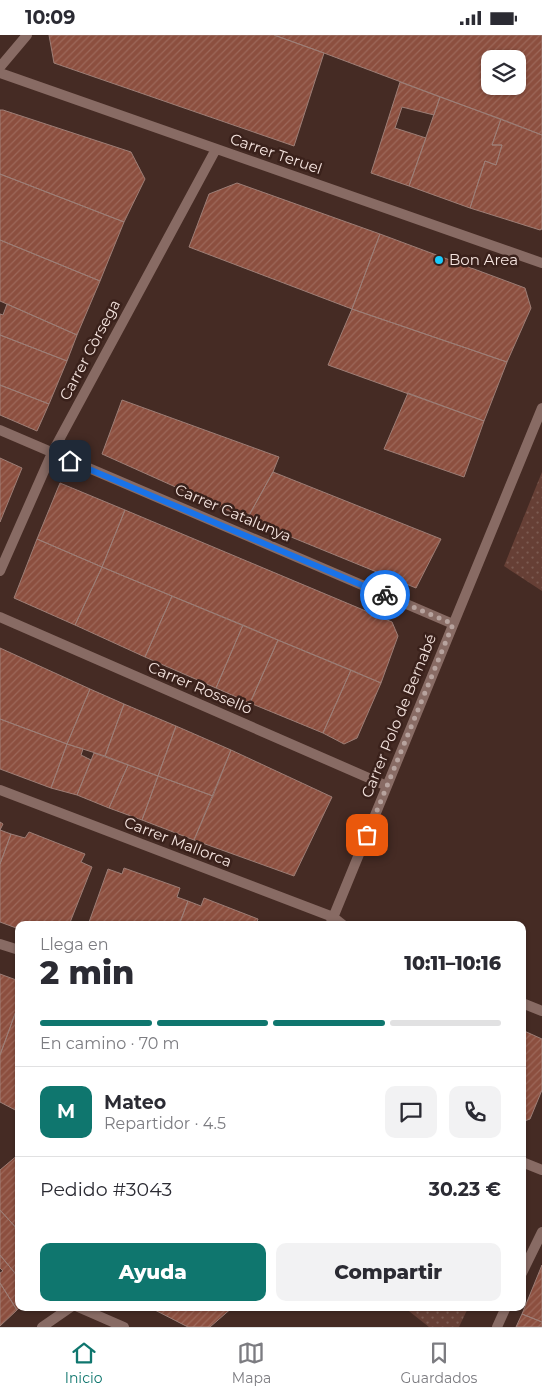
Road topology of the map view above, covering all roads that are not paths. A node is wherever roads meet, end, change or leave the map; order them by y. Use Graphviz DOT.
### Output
graph roads {
  1 [pos="27,35"];
  2 [pos="0,67"];
  3 [pos="0,73"];
  4 [pos="216,149"];
  5 [pos="542,263"];
  6 [pos="542,408"];
  7 [pos="540,420"];
  8 [pos="0,431"];
  9 [pos="52,453"];
  10 [pos="0,571"];
  11 [pos="0,617"];
  12 [pos="453,624"];
  13 [pos="387,786"];
  14 [pos="0,790"];
  15 [pos="332,921"];
  16 [pos="0,944"];
  17 [pos="15,949"];
  18 [pos="526,1005"];
  19 [pos="542,1011"];
  20 [pos="526,1164"];
  21 [pos="542,1170"];
  22 [pos="542,1232"];
  23 [pos="526,1265"];
  24 [pos="65,1311"];
  25 [pos="87,1311"];
  26 [pos="504,1311"];
  27 [pos="42,1327"];
  28 [pos="124,1327"];
  29 [pos="497,1327"];
  1 -- 2 [label="street"];
  3 -- 4 [label="street, Carrer Teruel"];
  4 -- 5 [label="street, Carrer Teruel"];
  4 -- 9 [label="street, Carrer Còrsega"];
  6 -- 7 [label="street, Carrer Polo de Bernabé"];
  7 -- 12 [label="street, Carrer Polo de Bernabé"];
  8 -- 9 [label="street, Carrer Catalunya"];
  9 -- 10 [label="street, Carrer Còrsega"];
  9 -- 12 [label="street, Carrer Catalunya"];
  11 -- 13 [label="street, Carrer Rosselló"];
  12 -- 13 [label="street, Carrer Polo de Bernabé"];
  13 -- 15 [label="street, Carrer Polo de Bernabé"];
  14 -- 15 [label="street, Carrer Mallorca"];
  16 -- 17 [label="street"];
  18 -- 19 [label="street"];
  20 -- 21 [label="street"];
  22 -- 23 [label="street"];
  24 -- 27 [label="street"];
  25 -- 28 [label="street"];
  26 -- 29 [label="street"];
}
